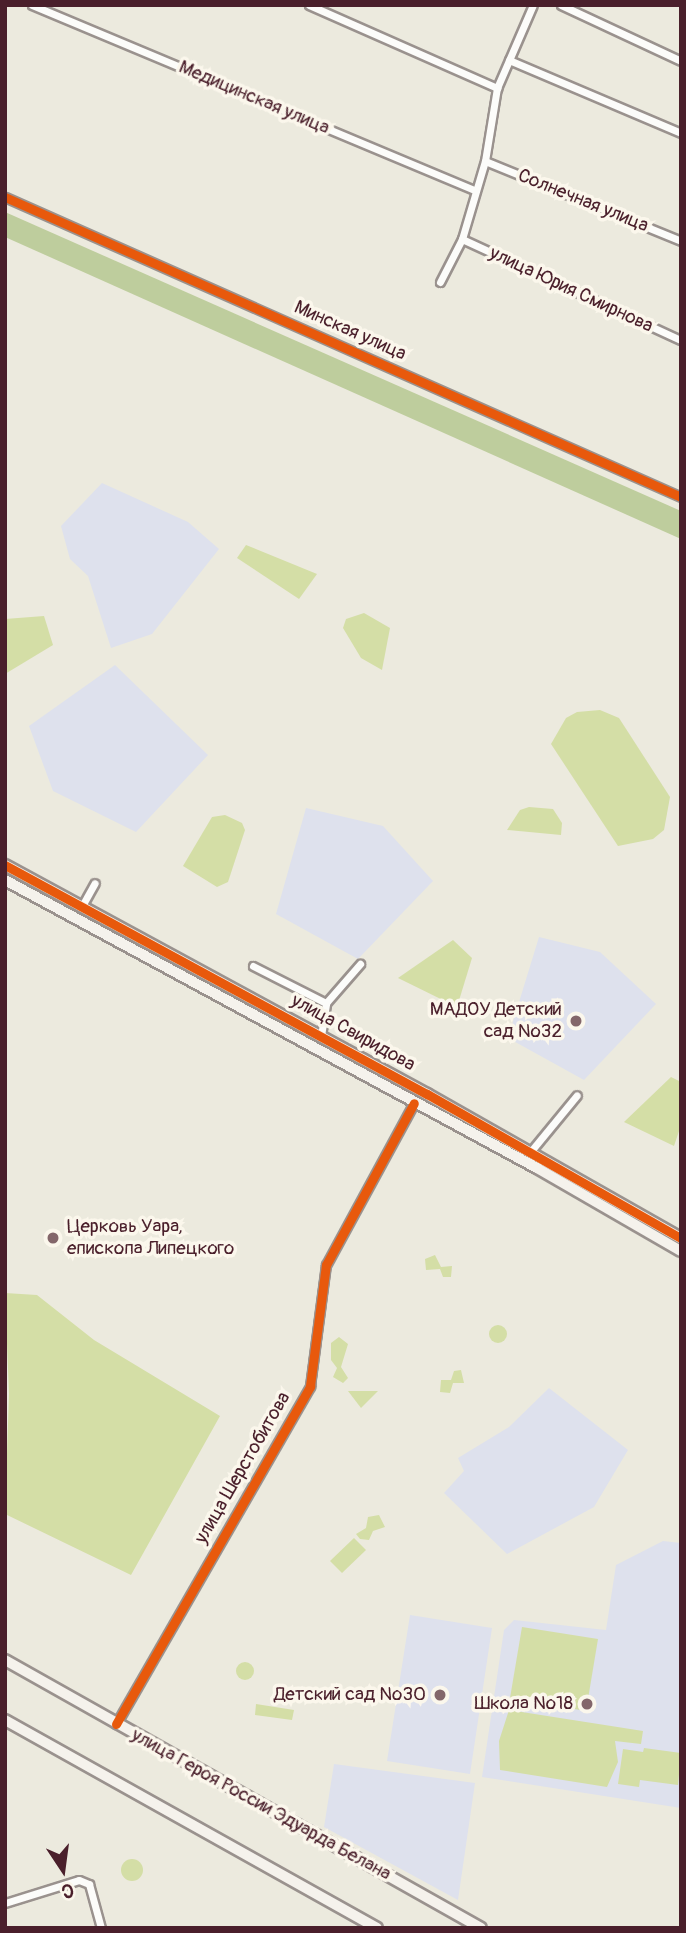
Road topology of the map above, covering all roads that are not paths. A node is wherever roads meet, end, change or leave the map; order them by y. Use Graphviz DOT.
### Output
graph roads {
  1 [pos="32,5"];
  2 [pos="309,5"];
  3 [pos="533,5"];
  4 [pos="561,5"];
  5 [pos="509,60"];
  6 [pos="681,61"];
  7 [pos="497,88"];
  8 [pos="681,133"];
  9 [pos="485,161"];
  10 [pos="476,191"];
  11 [pos="5,197"];
  12 [pos="461,239"];
  13 [pos="681,241"];
  14 [pos="440,282"];
  15 [pos="681,340"];
  16 [pos="681,497"];
  17 [pos="5,865"];
  18 [pos="5,880"];
  19 [pos="95,883"];
  20 [pos="82,906"];
  21 [pos="360,964"];
  22 [pos="253,966"];
  23 [pos="326,1003"];
  24 [pos="321,1036"];
  25 [pos="576,1095"];
  26 [pos="414,1103"];
  27 [pos="531,1151"];
  28 [pos="681,1238"];
  29 [pos="681,1251"];
  30 [pos="5,1660"];
  31 [pos="5,1720"];
  32 [pos="116,1724"];
  33 [pos="5,1903"];
  34 [pos="101,1928"];
  35 [pos="377,1928"];
  36 [pos="481,1928"];
  1 -- 10 [label="street, Медицинская улица"];
  2 -- 7 [label="street"];
  3 -- 5 [label="street"];
  4 -- 6 [label="street"];
  5 -- 7 [label="street"];
  5 -- 8 [label="street"];
  7 -- 9 [label="street"];
  9 -- 10 [label="street"];
  9 -- 13 [label="street, Солнечная улица"];
  10 -- 12 [label="street"];
  11 -- 16 [label="street, Минская улица"];
  12 -- 14 [label="street"];
  12 -- 15 [label="street, улица Юрия Смирнова"];
  17 -- 20 [label="street, улица Свиридова"];
  18 -- 26 [label="street, улица Свиридова"];
  19 -- 20 [label="street"];
  20 -- 24 [label="street, улица Свиридова"];
  21 -- 23 [label="street"];
  22 -- 23 [label="street"];
  23 -- 24 [label="street"];
  24 -- 27 [label="street, улица Свиридова"];
  25 -- 27 [label="street"];
  26 -- 29 [label="street, улица Свиридова"];
  26 -- 32 [label="street, улица Шерстобитова"];
  27 -- 28 [label="street, улица Свиридова"];
  30 -- 32 [label="street, улица Героя России Эдуарда Белана"];
  31 -- 35 [label="street"];
  32 -- 36 [label="street, улица Героя России Эдуарда Белана"];
  33 -- 34 [label="street"];
}
